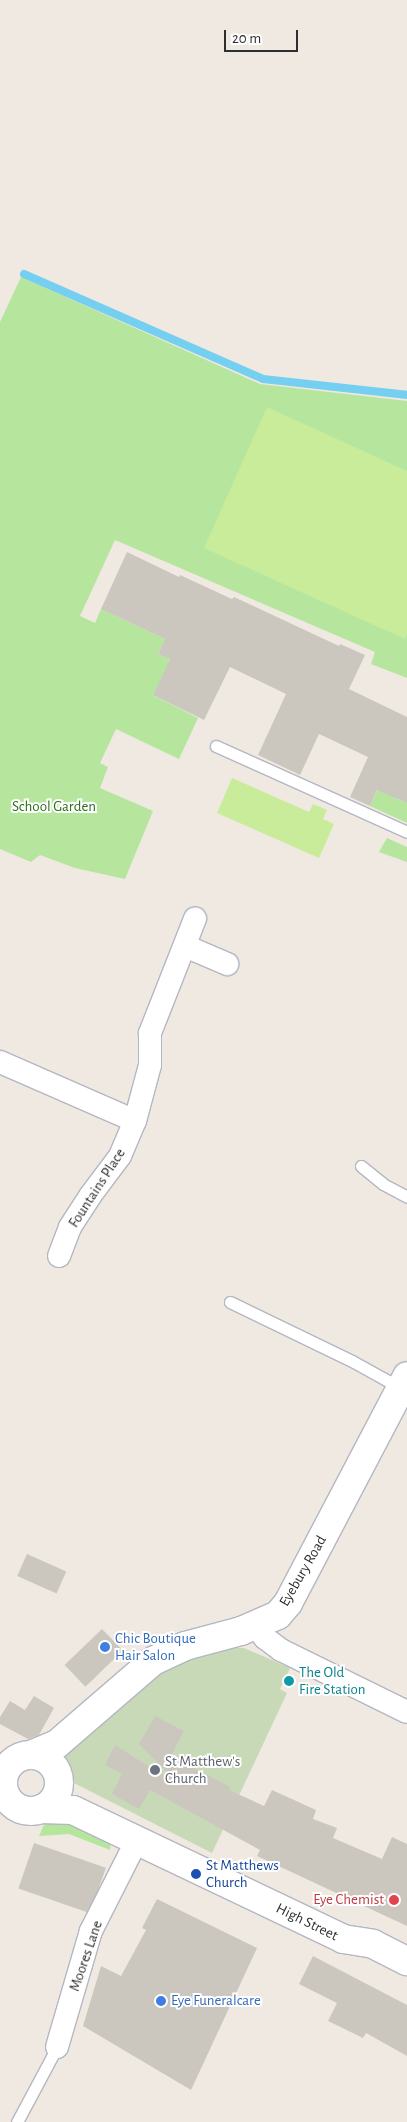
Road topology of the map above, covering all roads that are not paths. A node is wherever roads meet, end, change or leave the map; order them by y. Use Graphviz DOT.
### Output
graph roads {
  1 [pos="216,746"];
  2 [pos="407,832"];
  3 [pos="195,919"];
  4 [pos="185,946"];
  5 [pos="227,964"];
  6 [pos="0,1062"];
  7 [pos="135,1121"];
  8 [pos="361,1166"];
  9 [pos="407,1197"];
  10 [pos="59,1256"];
  11 [pos="230,1302"];
  12 [pos="404,1382"];
  13 [pos="255,1626"];
  14 [pos="407,1712"];
  15 [pos="57,1744"];
  16 [pos="18,1755"];
  17 [pos="25,1795"];
  18 [pos="136,1842"];
  19 [pos="407,1961"];
  20 [pos="57,2047"];
  21 [pos="17,2122"];
  1 -- 2 [label="lane"];
  3 -- 4 [label="street, Fountains Place"];
  4 -- 5 [label="street"];
  4 -- 7 [label="street, Fountains Place"];
  6 -- 7 [label="street"];
  7 -- 10 [label="street, Fountains Place"];
  8 -- 9 [label="lane"];
  11 -- 12 [label="lane"];
  12 -- 13 [label="street, Eyebury Road"];
  13 -- 14 [label="street"];
  13 -- 15 [label="street, Eyebury Road"];
  15 -- 16 [label="street, Eyebury Road"];
  15 -- 17 [label="street"];
  16 -- 17 [label="street"];
  16 -- 17 [label="street, High Street"];
  17 -- 18 [label="street, High Street"];
  18 -- 19 [label="street, High Street"];
  18 -- 20 [label="street, Moores Lane"];
  20 -- 21 [label="lane"];
}
